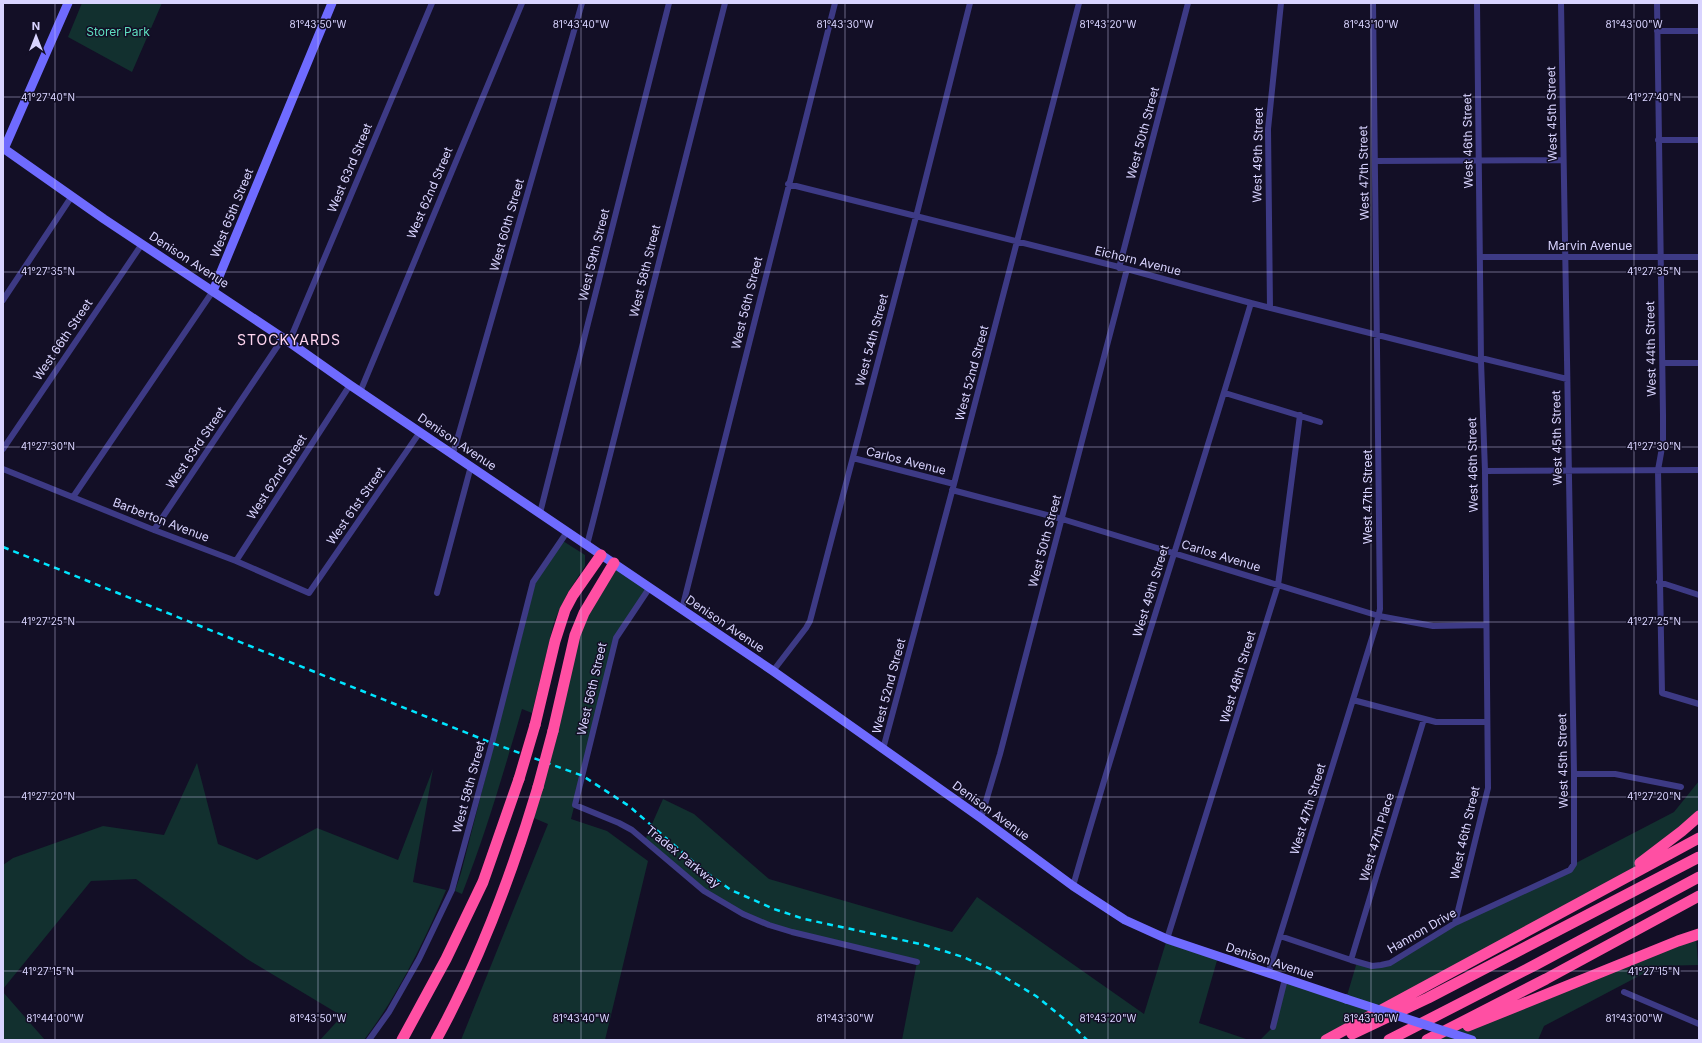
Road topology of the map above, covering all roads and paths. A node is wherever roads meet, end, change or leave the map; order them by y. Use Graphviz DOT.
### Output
graph roads {
  1 [pos="68,3"];
  2 [pos="332,3"];
  3 [pos="432,3"];
  4 [pos="522,3"];
  5 [pos="582,3"];
  6 [pos="669,3"];
  7 [pos="725,3"];
  8 [pos="835,3"];
  9 [pos="970,3"];
  10 [pos="1079,3"];
  11 [pos="1188,3"];
  12 [pos="1281,3"];
  13 [pos="1373,3"];
  14 [pos="1476,3"];
  15 [pos="1561,3"];
  16 [pos="1657,3"];
  17 [pos="1657,31"];
  18 [pos="1699,31"];
  19 [pos="1658,140"];
  20 [pos="1699,140"];
  21 [pos="4,148"];
  22 [pos="1375,160"];
  23 [pos="1564,160"];
  24 [pos="1479,161"];
  25 [pos="788,184"];
  26 [pos="72,196"];
  27 [pos="916,216"];
  28 [pos="1018,242"];
  29 [pos="142,244"];
  30 [pos="1480,257"];
  31 [pos="1565,257"];
  32 [pos="1661,257"];
  33 [pos="1699,257"];
  34 [pos="1119,268"];
  35 [pos="1127,269"];
  36 [pos="213,291"];
  37 [pos="3,300"];
  38 [pos="1251,303"];
  39 [pos="1270,308"];
  40 [pos="1378,335"];
  41 [pos="286,340"];
  42 [pos="1481,359"];
  43 [pos="1663,363"];
  44 [pos="1699,363"];
  45 [pos="1567,379"];
  46 [pos="350,385"];
  47 [pos="360,392"];
  48 [pos="1225,393"];
  49 [pos="1300,415"];
  50 [pos="1320,422"];
  51 [pos="420,432"];
  52 [pos="3,449"];
  53 [pos="453,454"];
  54 [pos="853,458"];
  55 [pos="471,466"];
  56 [pos="3,469"];
  57 [pos="1658,470"];
  58 [pos="1699,470"];
  59 [pos="1485,471"];
  60 [pos="1569,471"];
  61 [pos="953,487"];
  62 [pos="72,497"];
  63 [pos="540,513"];
  64 [pos="1062,519"];
  65 [pos="154,530"];
  66 [pos="567,532"];
  67 [pos="587,545"];
  68 [pos="601,554"];
  69 [pos="1175,554"];
  70 [pos="236,560"];
  71 [pos="614,563"];
  72 [pos="1659,582"];
  73 [pos="1278,585"];
  74 [pos="650,587"];
  75 [pos="309,593"];
  76 [pos="436,593"];
  77 [pos="1699,595"];
  78 [pos="682,609"];
  79 [pos="1379,616"];
  80 [pos="1486,625"];
  81 [pos="773,671"];
  82 [pos="1353,700"];
  83 [pos="1699,704"];
  84 [pos="1424,719"];
  85 [pos="1486,722"];
  86 [pos="883,748"];
  87 [pos="1574,774"];
  88 [pos="1681,787"];
  89 [pos="575,805"];
  90 [pos="1699,816"];
  91 [pos="981,818"];
  92 [pos="1699,838"];
  93 [pos="1699,856"];
  94 [pos="1570,870"];
  95 [pos="1699,877"];
  96 [pos="1073,886"];
  97 [pos="1699,896"];
  98 [pos="1550,918"];
  99 [pos="1455,923"];
  100 [pos="1699,934"];
  101 [pos="1280,936"];
  102 [pos="1167,939"];
  103 [pos="1351,960"];
  104 [pos="917,962"];
  105 [pos="1268,974"];
  106 [pos="1284,979"];
  107 [pos="1624,992"];
  108 [pos="1699,1024"];
  109 [pos="1273,1027"];
  110 [pos="369,1040"];
  111 [pos="402,1040"];
  112 [pos="436,1040"];
  113 [pos="1326,1040"];
  114 [pos="1338,1040"];
  115 [pos="1389,1040"];
  116 [pos="1428,1040"];
  117 [pos="1432,1040"];
  118 [pos="1472,1040"];
  1 -- 21 [label="main road"];
  2 -- 36 [label="main road, West 65th Street"];
  3 -- 41 [label="street, West 63rd Street"];
  4 -- 47 [label="street, West 62nd Street"];
  5 -- 53 [label="street, West 60th Street"];
  6 -- 63 [label="street, West 59th Street"];
  7 -- 67 [label="street, West 58th Street"];
  8 -- 25 [label="street, West 56th Street"];
  9 -- 27 [label="street, West 54th Street"];
  10 -- 28 [label="street, West 52nd Street"];
  11 -- 34 [label="street, West 50th Street"];
  12 -- 39 [label="street, West 49th Street"];
  13 -- 22 [label="street, West 47th Street"];
  14 -- 24 [label="street, West 46th Street"];
  15 -- 23 [label="street, West 45th Street"];
  16 -- 17 [label="street, West 44th Street"];
  17 -- 18 [label="street"];
  17 -- 19 [label="street, West 44th Street"];
  19 -- 20 [label="street"];
  19 -- 32 [label="street, West 44th Street"];
  21 -- 26 [label="main road, Denison Avenue"];
  22 -- 24 [label="street"];
  22 -- 40 [label="street, West 47th Street"];
  23 -- 24 [label="street"];
  23 -- 31 [label="street, West 45th Street"];
  24 -- 30 [label="street, West 46th Street"];
  25 -- 27 [label="street, Eichorn Avenue"];
  25 -- 78 [label="street, West 56th Street"];
  26 -- 29 [label="main road, Denison Avenue"];
  26 -- 37 [label="street"];
  27 -- 28 [label="street, Eichorn Avenue"];
  27 -- 54 [label="street, West 54th Street"];
  28 -- 34 [label="street, Eichorn Avenue"];
  28 -- 61 [label="street, West 52nd Street"];
  29 -- 36 [label="main road, Denison Avenue"];
  29 -- 52 [label="street, West 66th Street"];
  30 -- 31 [label="street, Marvin Avenue"];
  30 -- 42 [label="street, West 46th Street"];
  31 -- 32 [label="street, Marvin Avenue"];
  31 -- 45 [label="street, West 45th Street"];
  32 -- 33 [label="street, Marvin Avenue"];
  32 -- 43 [label="street, West 44th Street"];
  34 -- 35 [label="street, Eichorn Avenue"];
  35 -- 38 [label="street, Eichorn Avenue"];
  35 -- 64 [label="street, West 50th Street"];
  36 -- 41 [label="main road, Denison Avenue"];
  36 -- 62 [label="street, West 65th Street"];
  38 -- 39 [label="street, Eichorn Avenue"];
  38 -- 48 [label="street, West 49th Street"];
  39 -- 40 [label="street, Eichorn Avenue"];
  40 -- 42 [label="street, Eichorn Avenue"];
  40 -- 79 [label="street, West 47th Street"];
  41 -- 46 [label="main road, Denison Avenue"];
  41 -- 65 [label="street, West 63rd Street"];
  42 -- 45 [label="street, Eichorn Avenue"];
  42 -- 59 [label="street, West 46th Street"];
  43 -- 44 [label="street"];
  43 -- 57 [label="street, West 44th Street"];
  45 -- 60 [label="street, West 45th Street"];
  46 -- 47 [label="main road, Denison Avenue"];
  46 -- 70 [label="street, West 62nd Street"];
  47 -- 51 [label="main road, Denison Avenue"];
  48 -- 49 [label="street"];
  48 -- 69 [label="street, West 49th Street"];
  49 -- 50 [label="street"];
  49 -- 73 [label="street, West 48th Street"];
  51 -- 53 [label="main road, Denison Avenue"];
  51 -- 75 [label="street, West 61st Street"];
  53 -- 55 [label="main road, Denison Avenue"];
  54 -- 61 [label="street, Carlos Avenue"];
  54 -- 81 [label="street, West 54th Street"];
  55 -- 63 [label="main road, Denison Avenue"];
  55 -- 76 [label="street"];
  56 -- 62 [label="street, Barberton Avenue"];
  57 -- 58 [label="street"];
  57 -- 60 [label="street"];
  57 -- 72 [label="street, West 44th Street"];
  59 -- 60 [label="street"];
  59 -- 80 [label="street, West 46th Street"];
  60 -- 87 [label="street, West 45th Street"];
  61 -- 64 [label="street, Carlos Avenue"];
  61 -- 86 [label="street, West 52nd Street"];
  62 -- 65 [label="street, Barberton Avenue"];
  63 -- 66 [label="main road, Denison Avenue"];
  64 -- 69 [label="street, Carlos Avenue"];
  64 -- 91 [label="street, West 50th Street"];
  65 -- 70 [label="street, Barberton Avenue"];
  66 -- 67 [label="main road, Denison Avenue"];
  66 -- 110 [label="street, West 58th Street"];
  67 -- 68 [label="main road, Denison Avenue"];
  68 -- 71 [label="main road, Denison Avenue"];
  68 -- 111 [label="highway, bridge"];
  69 -- 73 [label="street, Carlos Avenue"];
  69 -- 96 [label="street, West 49th Street"];
  70 -- 75 [label="street, Barberton Avenue"];
  71 -- 74 [label="main road, Denison Avenue"];
  71 -- 112 [label="highway, bridge"];
  72 -- 77 [label="street"];
  72 -- 83 [label="street, West 44th Street"];
  73 -- 79 [label="street, Carlos Avenue"];
  73 -- 102 [label="street, West 48th Street"];
  74 -- 78 [label="main road, Denison Avenue"];
  74 -- 89 [label="street, West 56th Street"];
  78 -- 81 [label="main road, Denison Avenue"];
  79 -- 80 [label="street, Carlos Avenue"];
  79 -- 82 [label="street, West 47th Street"];
  80 -- 85 [label="street, West 46th Street"];
  81 -- 86 [label="main road, Denison Avenue"];
  82 -- 84 [label="street"];
  82 -- 101 [label="street, West 47th Street"];
  84 -- 85 [label="street"];
  84 -- 103 [label="street, West 47th Place"];
  85 -- 99 [label="street, West 46th Street"];
  86 -- 91 [label="main road, Denison Avenue"];
  87 -- 88 [label="street"];
  87 -- 94 [label="street, West 45th Street"];
  89 -- 104 [label="street, Tradex Parkway"];
  90 -- 98 [label="highway"];
  91 -- 96 [label="main road, Denison Avenue"];
  92 -- 98 [label="highway"];
  93 -- 114 [label="highway"];
  94 -- 99 [label="street, Hannon Drive"];
  95 -- 115 [label="highway"];
  96 -- 102 [label="main road, Denison Avenue"];
  97 -- 116 [label="highway"];
  98 -- 113 [label="highway"];
  99 -- 103 [label="street, Hannon Drive"];
  100 -- 117 [label="highway"];
  101 -- 103 [label="street, Hannon Drive"];
  101 -- 105 [label="street, West 47th Street"];
  102 -- 105 [label="main road, Denison Avenue"];
  105 -- 106 [label="main road, Denison Avenue"];
  106 -- 109 [label="street"];
  106 -- 118 [label="main road, Denison Avenue, bridge"];
  107 -- 108 [label="street"];
}
